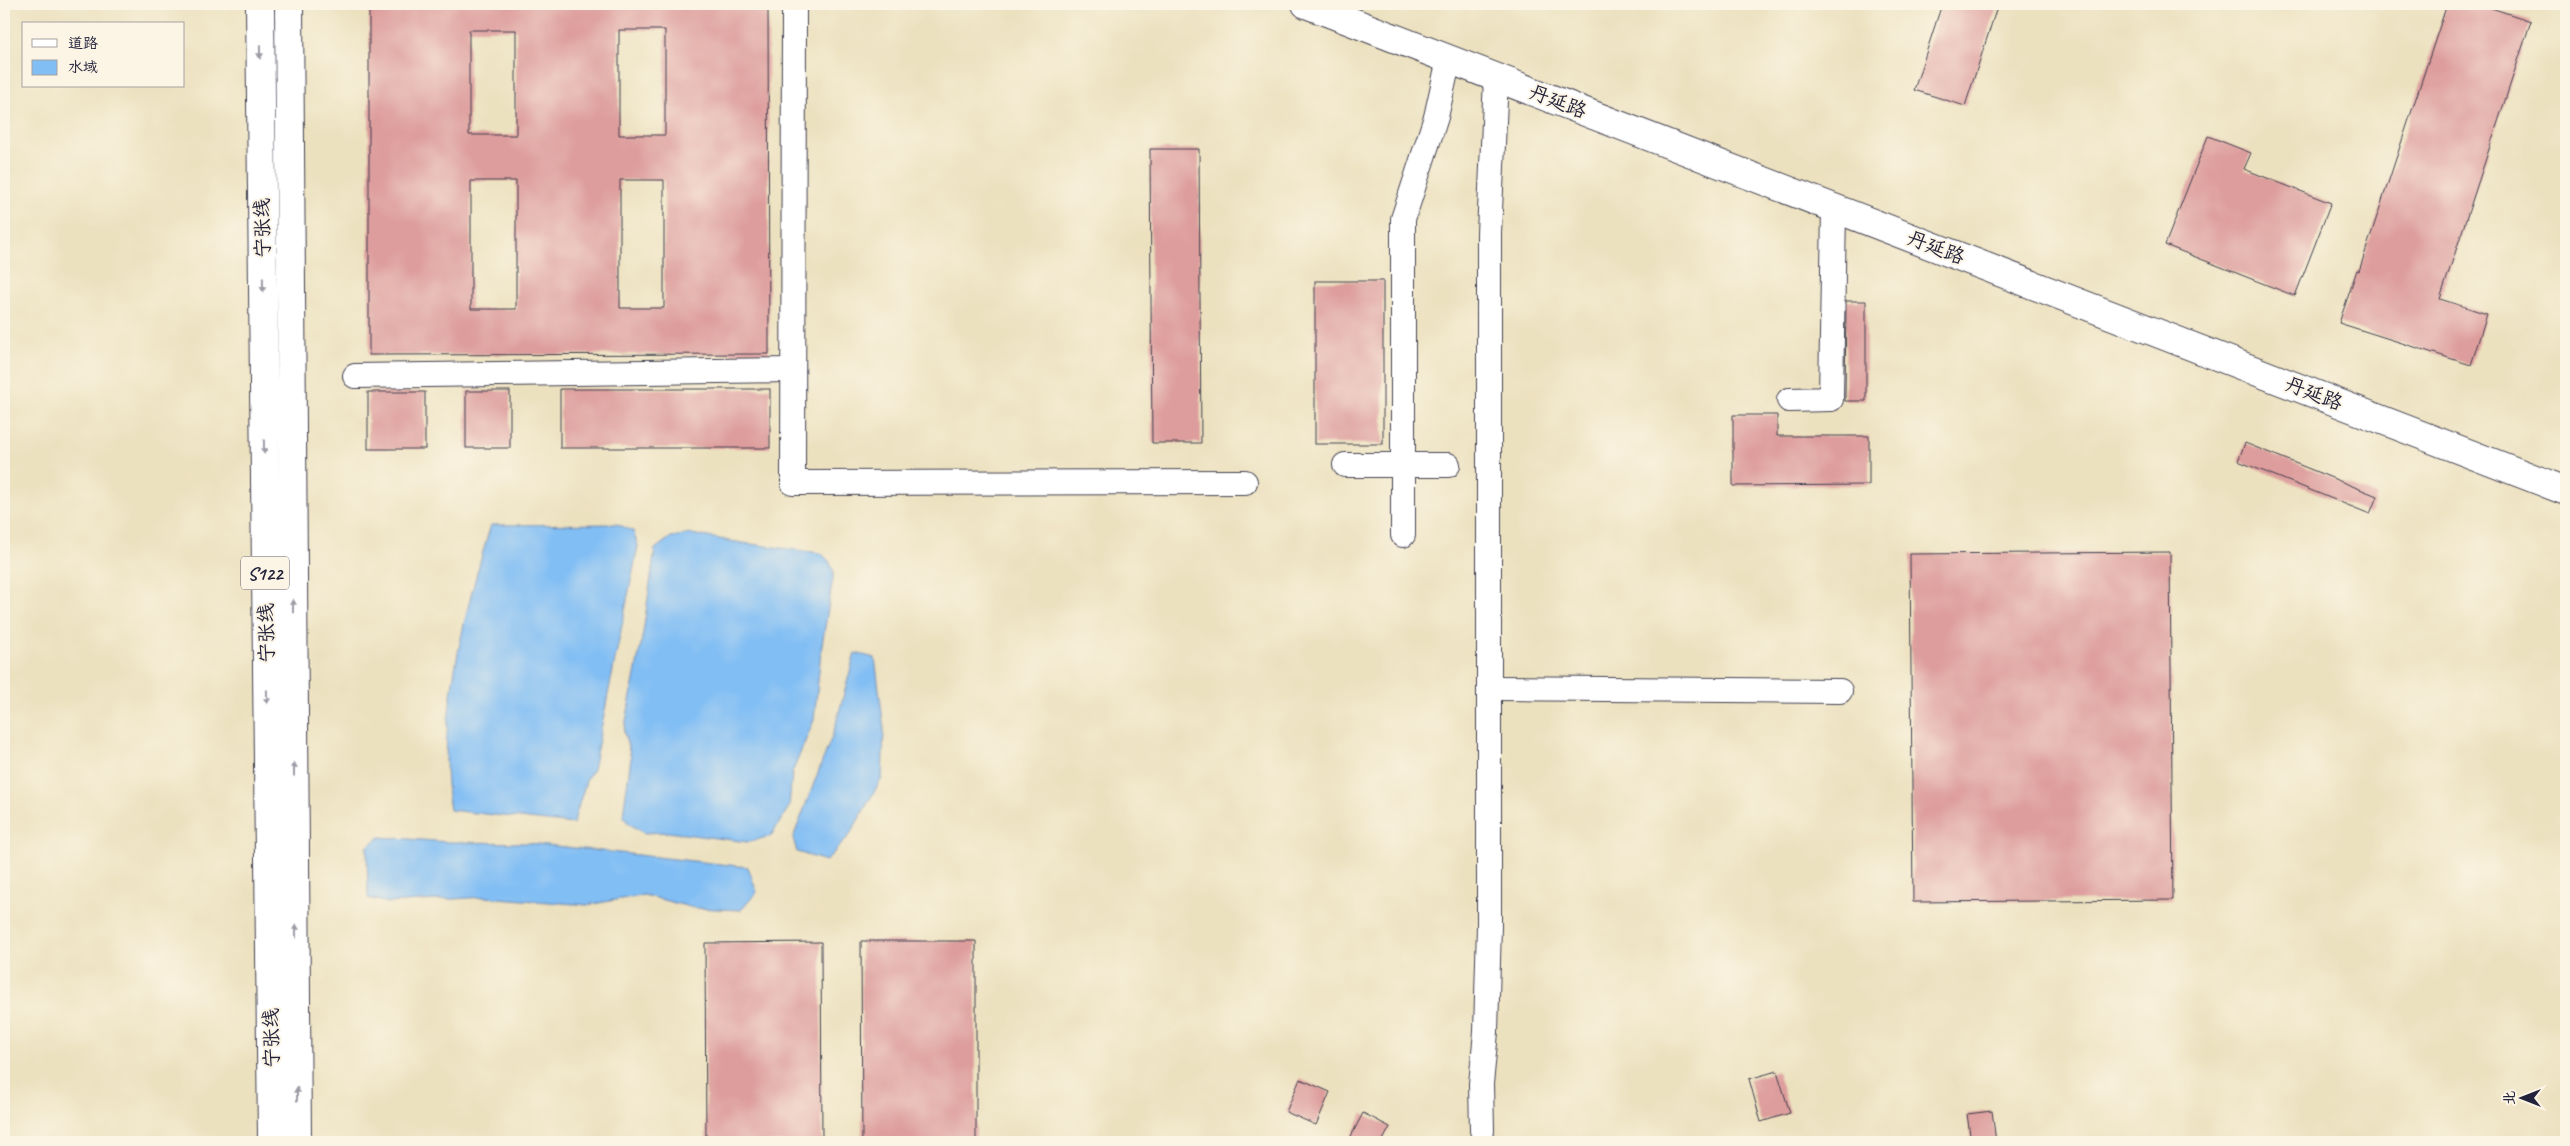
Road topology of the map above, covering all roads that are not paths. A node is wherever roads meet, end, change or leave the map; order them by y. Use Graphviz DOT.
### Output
graph roads {
  1 [pos="260,4"];
  2 [pos="289,4"];
  3 [pos="794,4"];
  4 [pos="1306,4"];
  5 [pos="1449,59"];
  6 [pos="1496,78"];
  7 [pos="1834,208"];
  8 [pos="793,370"];
  9 [pos="355,376"];
  10 [pos="1789,400"];
  11 [pos="1345,465"];
  12 [pos="1403,465"];
  13 [pos="1448,465"];
  14 [pos="1245,482"];
  15 [pos="2566,491"];
  16 [pos="1403,535"];
  17 [pos="1489,688"];
  18 [pos="1840,691"];
  19 [pos="1482,1130"];
  20 [pos="272,1142"];
  21 [pos="297,1142"];
  1 -- 20 [label="main road, 宁张线 / S122, one-way"];
  21 -- 2 [label="main road, 宁张线 / S122, one-way"];
  3 -- 8 [label="street"];
  4 -- 5 [label="main road, 丹延路"];
  5 -- 6 [label="main road, 丹延路"];
  5 -- 12 [label="street"];
  6 -- 7 [label="main road, 丹延路"];
  6 -- 17 [label="street"];
  7 -- 10 [label="street"];
  7 -- 15 [label="main road, 丹延路"];
  8 -- 9 [label="street"];
  8 -- 14 [label="street"];
  11 -- 12 [label="street"];
  12 -- 13 [label="street"];
  12 -- 16 [label="street"];
  17 -- 18 [label="street"];
  17 -- 19 [label="street"];
}
